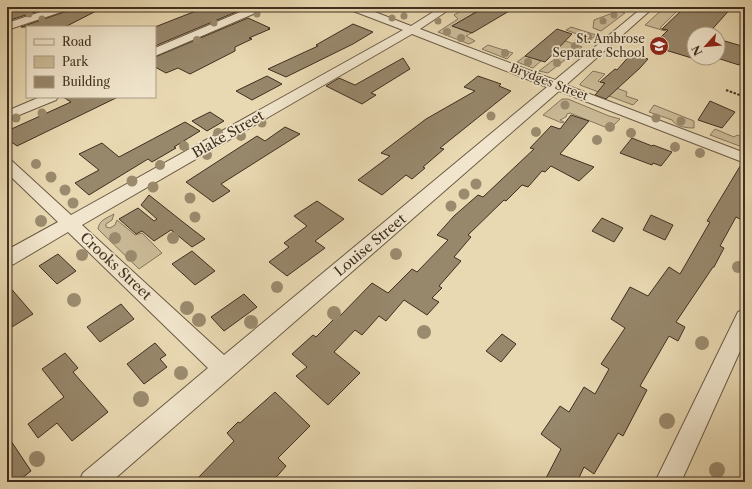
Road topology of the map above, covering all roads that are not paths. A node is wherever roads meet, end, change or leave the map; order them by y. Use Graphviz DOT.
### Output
graph roads {
  1 [pos="66,7"];
  2 [pos="261,7"];
  3 [pos="352,7"];
  4 [pos="448,7"];
  5 [pos="648,7"];
  6 [pos="7,27"];
  7 [pos="410,29"];
  8 [pos="156,52"];
  9 [pos="557,86"];
  10 [pos="49,98"];
  11 [pos="7,116"];
  12 [pos="745,158"];
  13 [pos="7,164"];
  14 [pos="70,224"];
  15 [pos="7,259"];
  16 [pos="745,318"];
  17 [pos="224,369"];
  18 [pos="92,482"];
  19 [pos="668,482"];
  1 -- 6 [label="street"];
  2 -- 8 [label="street"];
  3 -- 7 [label="street, Brydges Street"];
  4 -- 7 [label="street, Blake Street"];
  5 -- 9 [label="street, Louise Street"];
  7 -- 9 [label="street, Brydges Street"];
  7 -- 14 [label="street, Blake Street"];
  9 -- 12 [label="street, Brydges Street"];
  9 -- 17 [label="street, Louise Street"];
  10 -- 11 [label="street"];
  13 -- 14 [label="street, Crooks Street"];
  14 -- 15 [label="street, Blake Street"];
  14 -- 17 [label="street, Crooks Street"];
  16 -- 19 [label="street"];
  17 -- 18 [label="street, Louise Street"];
}
